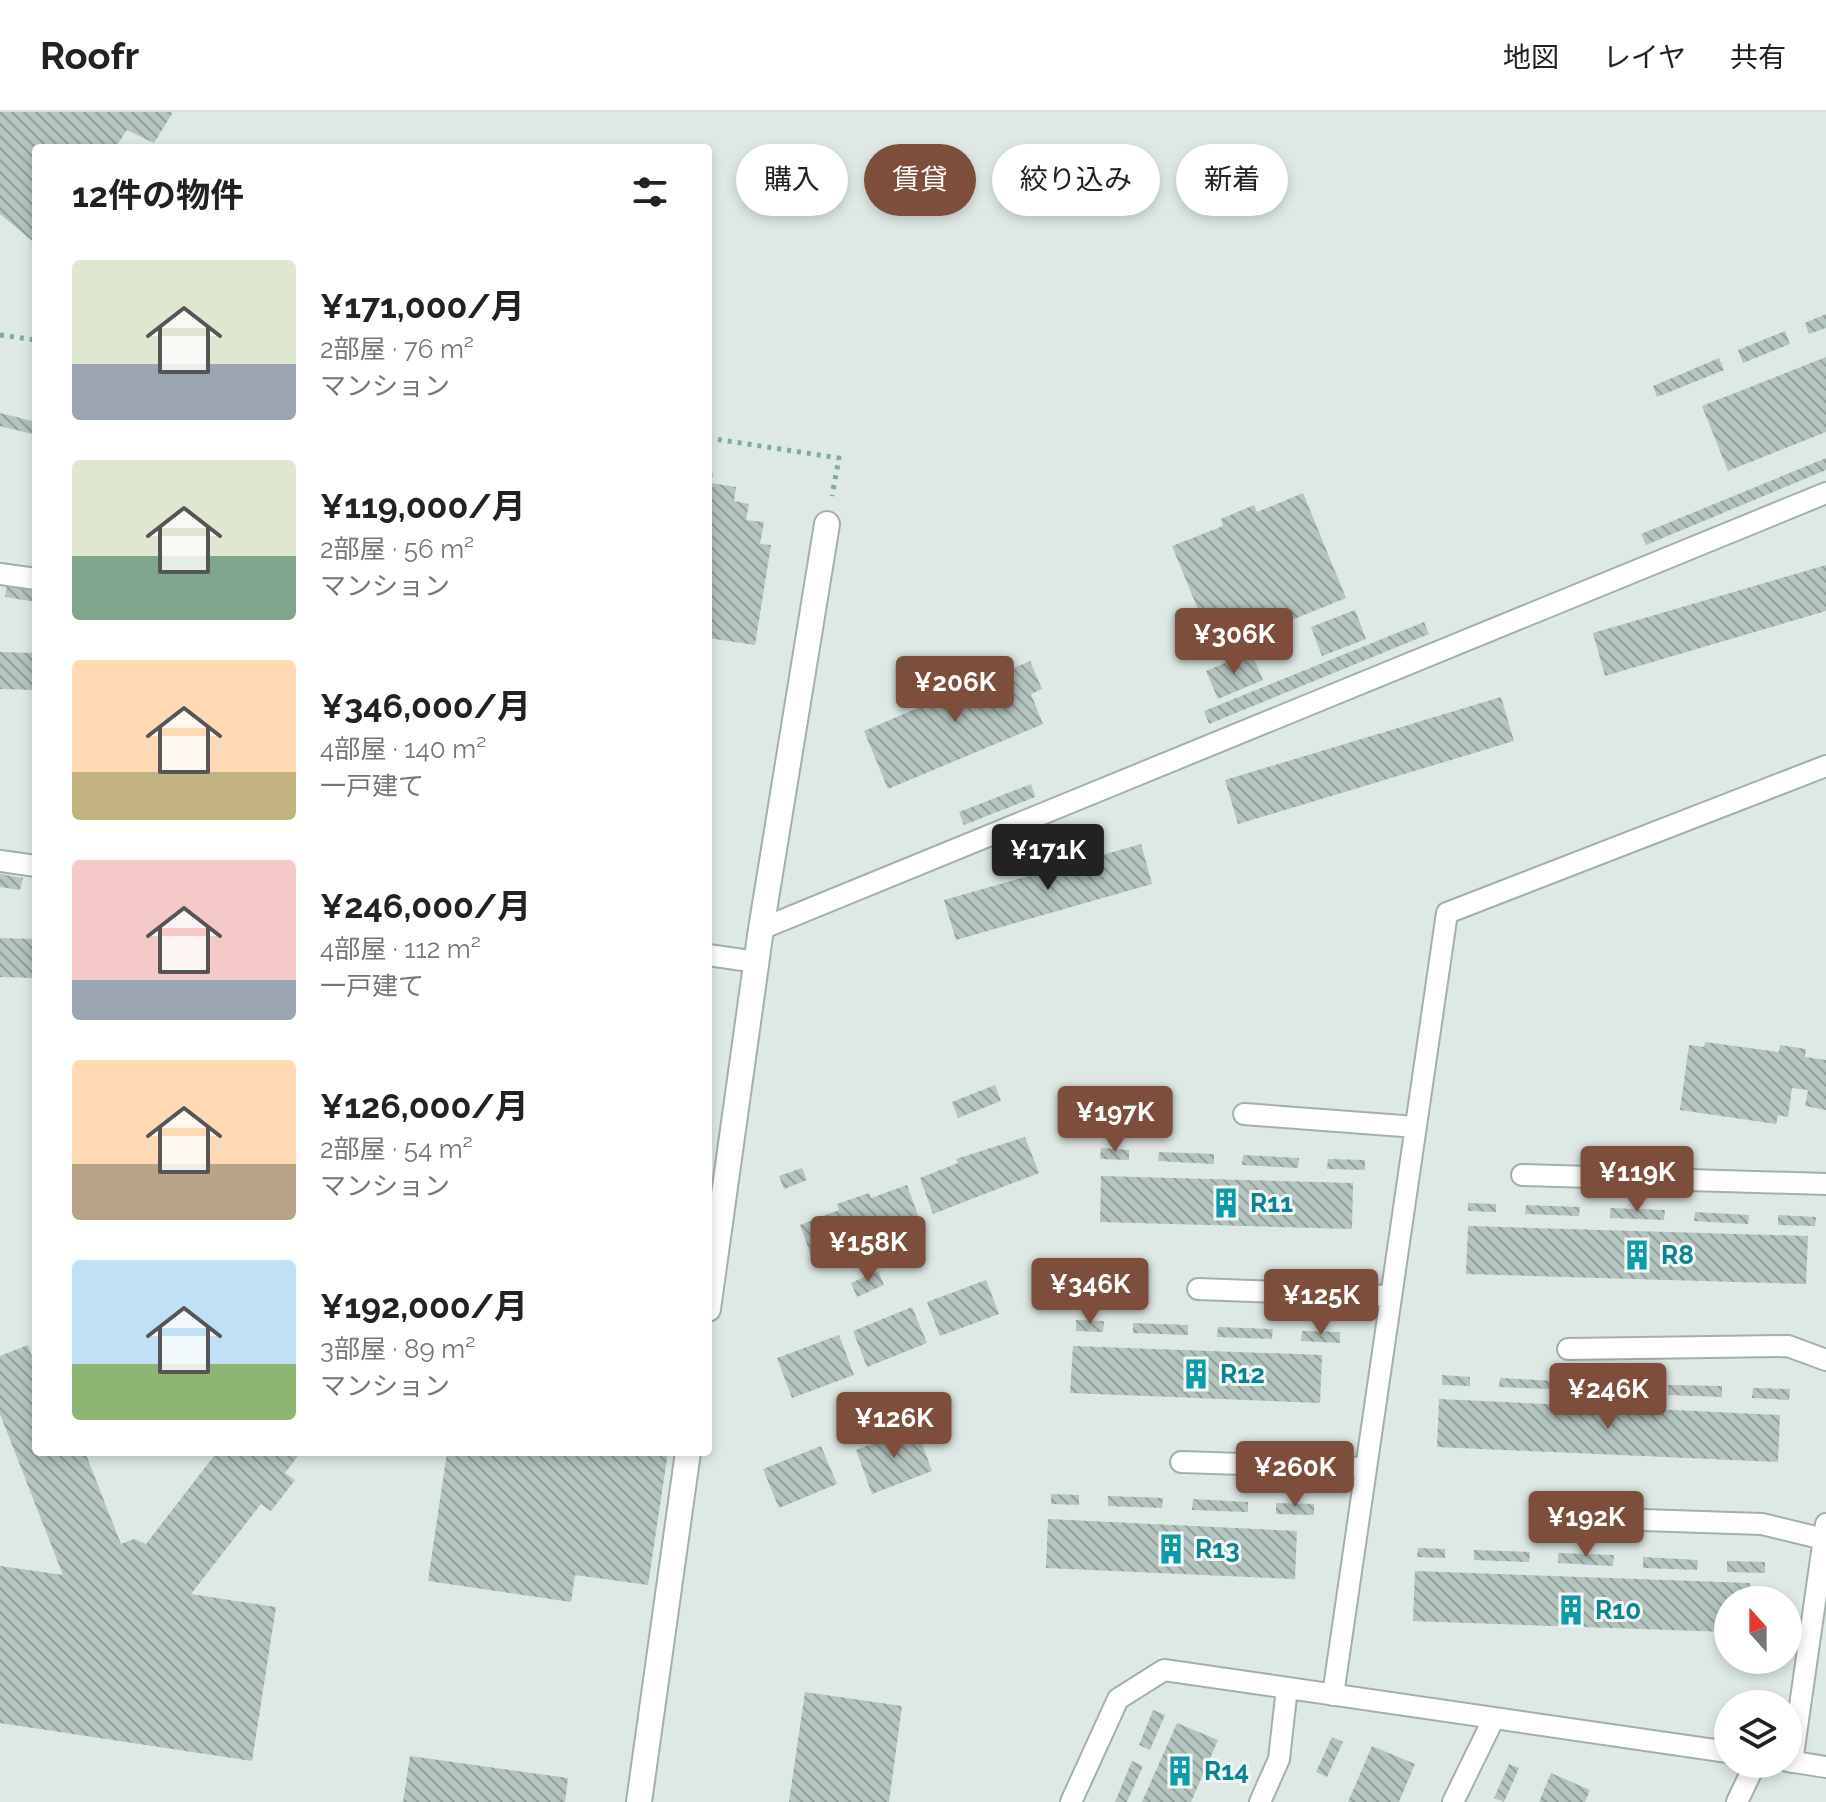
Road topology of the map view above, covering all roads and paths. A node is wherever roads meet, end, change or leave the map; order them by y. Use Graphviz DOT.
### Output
graph roads {
  1 [pos="0,335"];
  2 [pos="32,339"];
  3 [pos="712,439"];
  4 [pos="1826,493"];
  5 [pos="827,524"];
  6 [pos="0,574"];
  7 [pos="32,578"];
  8 [pos="1826,766"];
  9 [pos="0,861"];
  10 [pos="32,865"];
  11 [pos="761,929"];
  12 [pos="712,956"];
  13 [pos="757,962"];
  14 [pos="1244,1114"];
  15 [pos="1416,1127"];
  16 [pos="1522,1175"];
  17 [pos="1826,1184"];
  18 [pos="712,1281"];
  19 [pos="1198,1289"];
  20 [pos="1391,1296"];
  21 [pos="1568,1349"];
  22 [pos="1826,1360"];
  23 [pos="687,1456"];
  24 [pos="1181,1462"];
  25 [pos="1366,1468"];
  26 [pos="1553,1517"];
  27 [pos="1825,1531"];
  28 [pos="1821,1593"];
  29 [pos="1287,1688"];
  30 [pos="1333,1695"];
  31 [pos="1802,1696"];
  32 [pos="1494,1718"];
  33 [pos="1714,1750"];
  34 [pos="1802,1763"];
  35 [pos="1826,1767"];
  36 [pos="1748,1778"];
  37 [pos="639,1802"];
  38 [pos="1071,1802"];
  39 [pos="1260,1802"];
  40 [pos="1453,1802"];
  41 [pos="1737,1802"];
  1 -- 2 [label="path"];
  3 -- 5 [label="path"];
  4 -- 11 [label="lane"];
  5 -- 11 [label="street"];
  6 -- 7 [label="lane"];
  8 -- 15 [label="lane"];
  9 -- 10 [label="lane"];
  11 -- 13 [label="street"];
  12 -- 13 [label="lane"];
  13 -- 18 [label="street"];
  14 -- 15 [label="lane"];
  15 -- 20 [label="lane"];
  16 -- 17 [label="lane"];
  19 -- 20 [label="lane"];
  20 -- 25 [label="lane"];
  21 -- 22 [label="lane"];
  23 -- 37 [label="street"];
  24 -- 25 [label="lane"];
  25 -- 30 [label="lane"];
  26 -- 27 [label="lane"];
  27 -- 28 [label="lane"];
  28 -- 31 [label="lane"];
  29 -- 30 [label="lane"];
  29 -- 38 [label="lane"];
  29 -- 39 [label="lane"];
  30 -- 32 [label="lane"];
  32 -- 33 [label="lane"];
  32 -- 40 [label="lane"];
  34 -- 35 [label="lane"];
  36 -- 41 [label="lane"];
}
